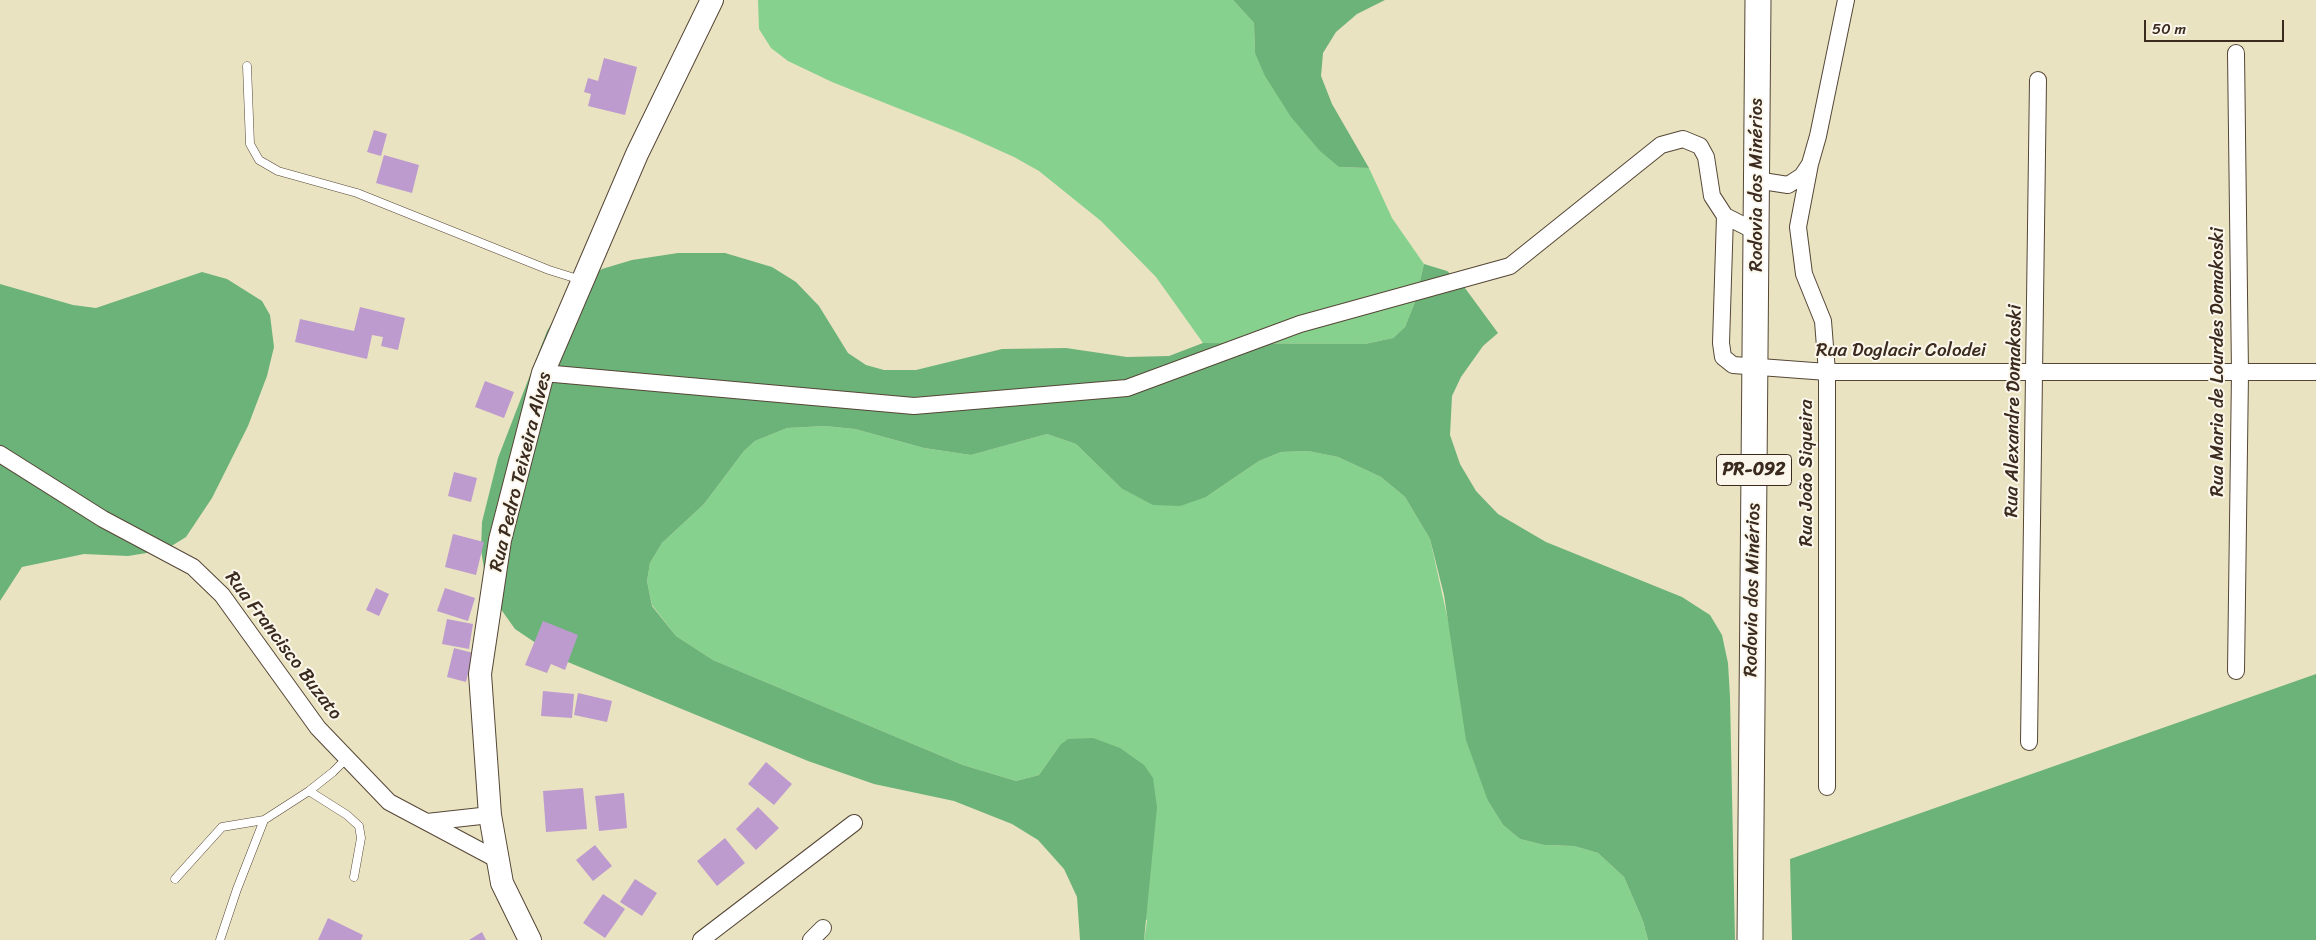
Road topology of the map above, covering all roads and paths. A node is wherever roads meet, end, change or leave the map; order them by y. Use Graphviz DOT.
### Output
graph roads {
  1 [pos="712,0"];
  2 [pos="1758,0"];
  3 [pos="1846,0"];
  4 [pos="2236,53"];
  5 [pos="247,66"];
  6 [pos="2038,80"];
  7 [pos="1810,164"];
  8 [pos="1756,180"];
  9 [pos="1725,216"];
  10 [pos="1757,232"];
  11 [pos="583,281"];
  12 [pos="1755,368"];
  13 [pos="2035,371"];
  14 [pos="1827,372"];
  15 [pos="2316,372"];
  16 [pos="543,373"];
  17 [pos="2240,373"];
  18 [pos="0,454"];
  19 [pos="2236,671"];
  20 [pos="2029,742"];
  21 [pos="347,758"];
  22 [pos="1828,787"];
  23 [pos="309,791"];
  24 [pos="490,815"];
  25 [pos="264,820"];
  26 [pos="427,822"];
  27 [pos="854,823"];
  28 [pos="498,860"];
  29 [pos="354,877"];
  30 [pos="175,879"];
  31 [pos="823,928"];
  32 [pos="220,940"];
  33 [pos="530,940"];
  34 [pos="701,940"];
  35 [pos="810,940"];
  36 [pos="1750,940"];
  1 -- 11 [label="street, Rua Pedro Teixeira Alves"];
  2 -- 8 [label="main road, Rodovia dos Minérios / PR-092"];
  3 -- 7 [label="street, Rua João Siqueira"];
  4 -- 17 [label="street, Rua Maria de Lourdes Domakoski"];
  5 -- 11 [label="lane"];
  6 -- 13 [label="street, Rua Alexandre Domakoski"];
  7 -- 8 [label="street, Rua João Siqueira"];
  7 -- 14 [label="street, Rua João Siqueira"];
  8 -- 10 [label="main road, Rodovia dos Minérios / PR-092"];
  9 -- 10 [label="street"];
  9 -- 12 [label="street, Rua Doglacir Colodei"];
  9 -- 16 [label="street"];
  10 -- 12 [label="main road, Rodovia dos Minérios / PR-092"];
  11 -- 16 [label="street, Rua Pedro Teixeira Alves"];
  12 -- 14 [label="street, Rua Doglacir Colodei"];
  12 -- 36 [label="main road, Rodovia dos Minérios / PR-092"];
  13 -- 14 [label="street, Rua Doglacir Colodei"];
  13 -- 17 [label="street, Rua Doglacir Colodei"];
  13 -- 20 [label="street, Rua Alexandre Domakoski"];
  14 -- 22 [label="street, Rua João Siqueira"];
  15 -- 17 [label="street, Rua Doglacir Colodei"];
  16 -- 24 [label="street, Rua Pedro Teixeira Alves"];
  17 -- 19 [label="street, Rua Maria de Lourdes Domakoski"];
  18 -- 21 [label="street, Rua Francisco Buzato"];
  21 -- 23 [label="lane"];
  21 -- 26 [label="street, Rua Francisco Buzato"];
  23 -- 25 [label="lane"];
  23 -- 29 [label="lane"];
  24 -- 26 [label="street"];
  24 -- 28 [label="street, Rua Pedro Teixeira Alves"];
  25 -- 30 [label="lane"];
  25 -- 32 [label="lane"];
  26 -- 28 [label="street, Rua Francisco Buzato"];
  27 -- 34 [label="street"];
  28 -- 33 [label="street, Rua Pedro Teixeira Alves"];
  31 -- 35 [label="street"];
}
